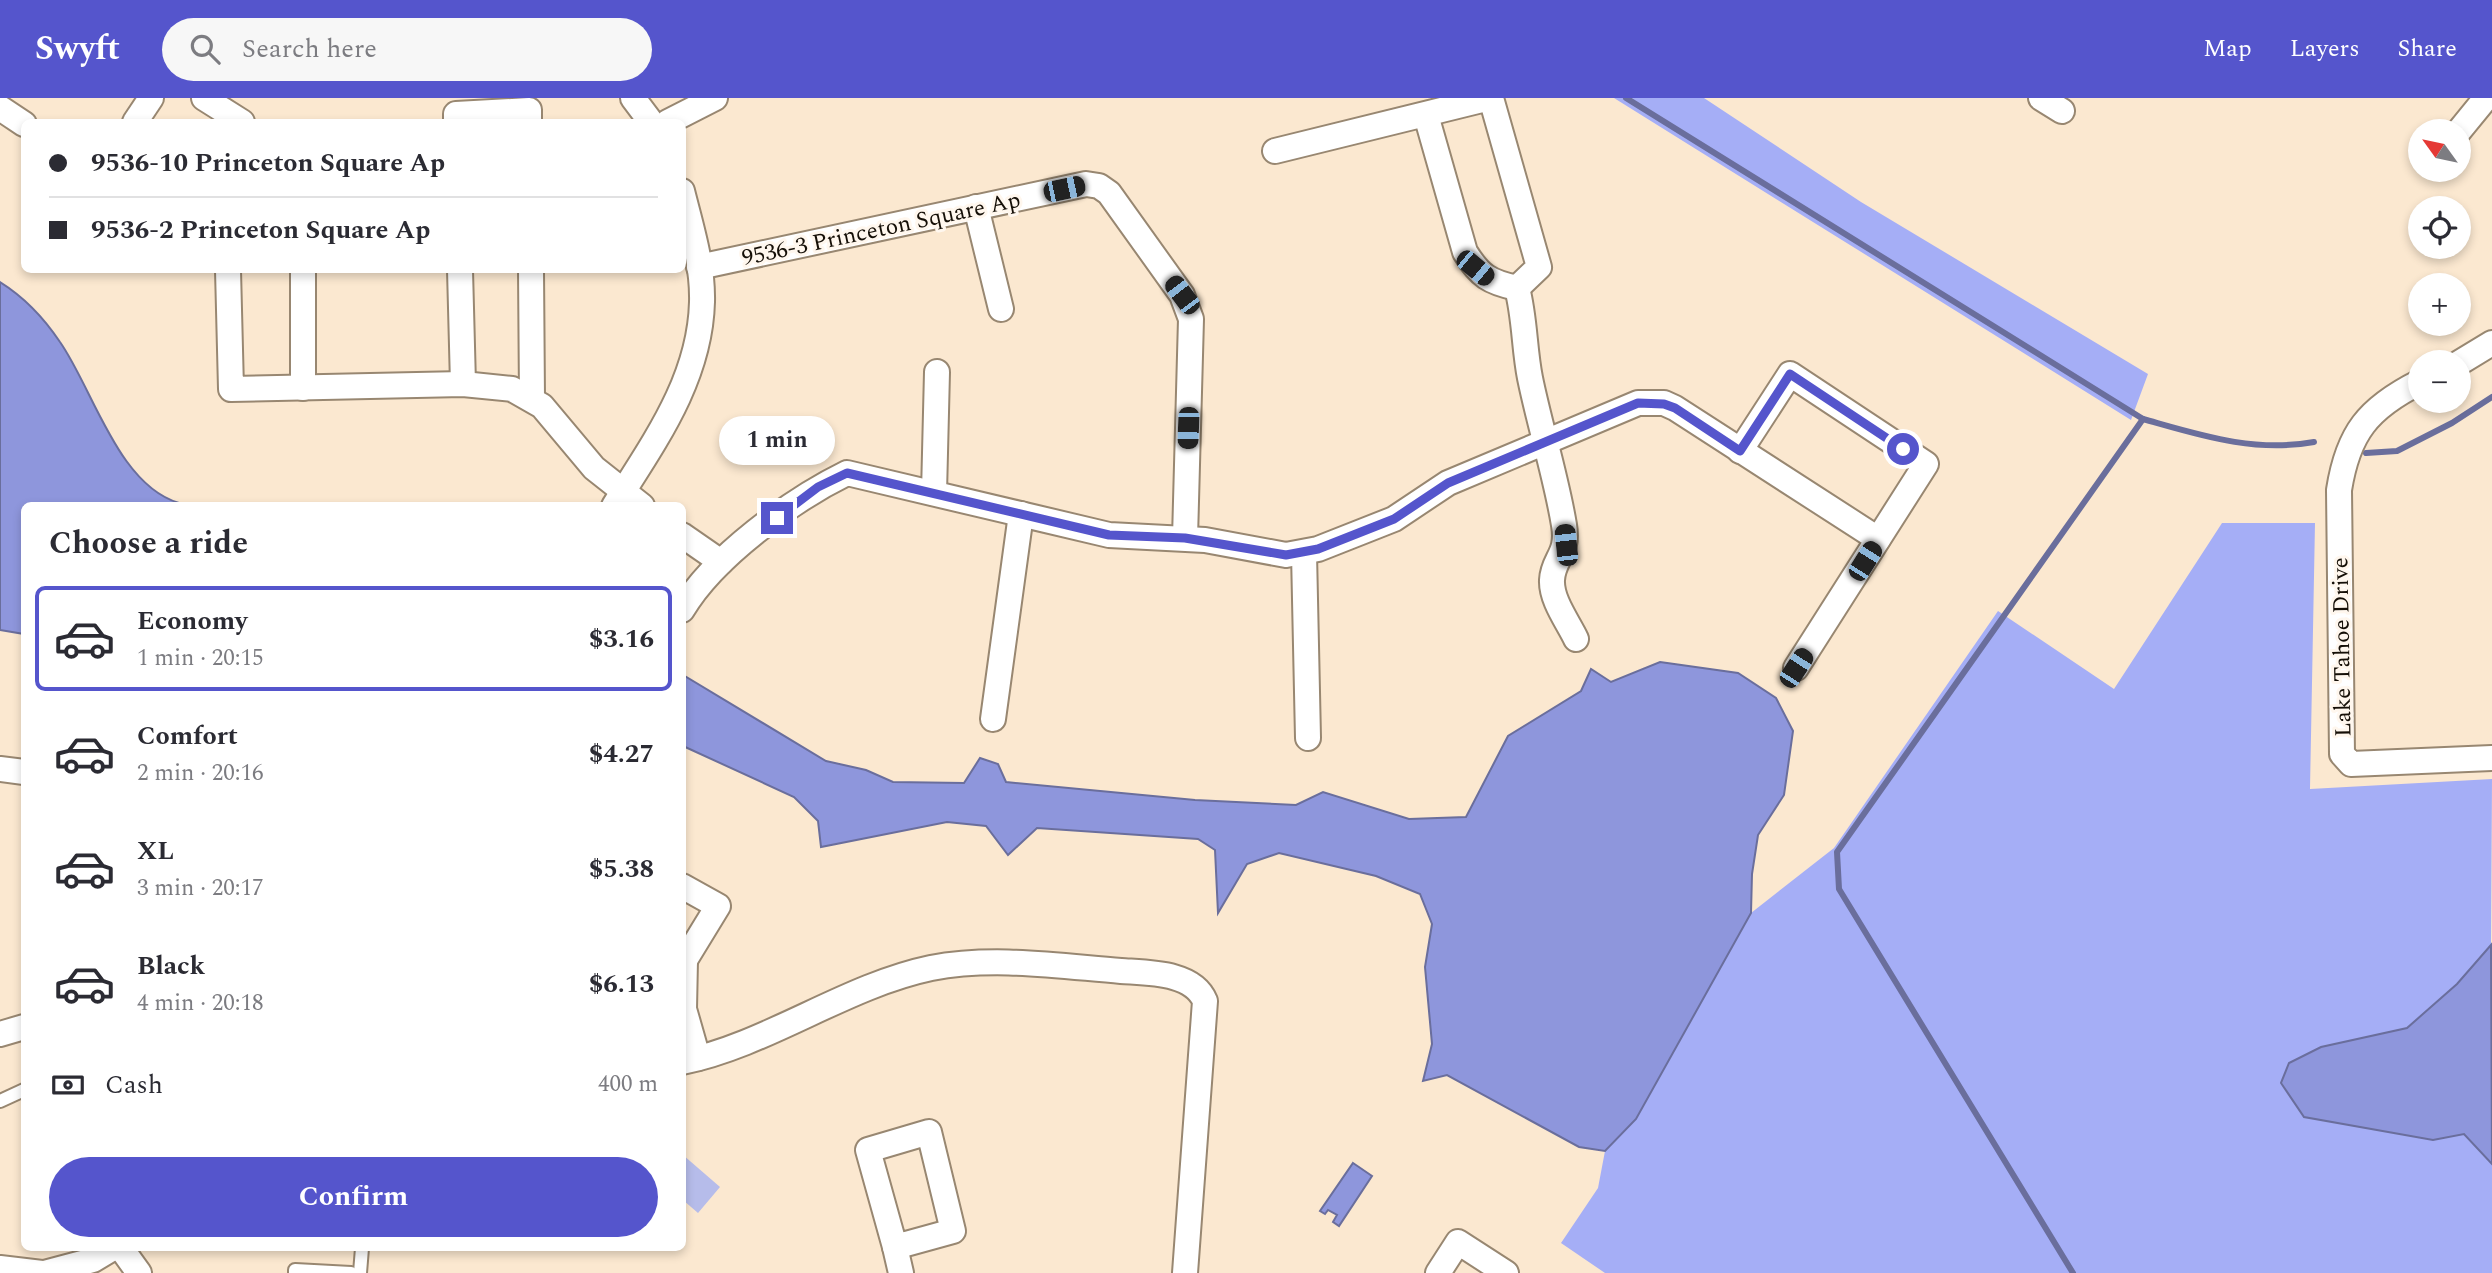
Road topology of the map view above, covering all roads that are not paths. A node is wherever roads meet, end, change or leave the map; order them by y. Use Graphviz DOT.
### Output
graph roads {
  1 [pos="151,98"];
  2 [pos="204,98"];
  3 [pos="632,98"];
  4 [pos="715,98"];
  5 [pos="1490,98"];
  6 [pos="2486,98"];
  7 [pos="0,108"];
  8 [pos="1426,115"];
  9 [pos="137,119"];
  10 [pos="237,119"];
  11 [pos="456,119"];
  12 [pos="529,119"];
  13 [pos="649,119"];
  14 [pos="674,119"];
  15 [pos="2469,119"];
  16 [pos="21,122"];
  17 [pos="1275,151"];
  18 [pos="976,207"];
  19 [pos="686,209"];
  20 [pos="699,267"];
  21 [pos="228,273"];
  22 [pos="303,273"];
  23 [pos="460,273"];
  24 [pos="531,273"];
  25 [pos="1517,288"];
  26 [pos="1002,309"];
  27 [pos="2492,343"];
  28 [pos="2471,356"];
  29 [pos="937,372"];
  30 [pos="463,384"];
  31 [pos="303,388"];
  32 [pos="2408,388"];
  33 [pos="532,399"];
  34 [pos="1543,442"];
  35 [pos="1740,451"];
  36 [pos="934,493"];
  37 [pos="626,501"];
  38 [pos="1021,514"];
  39 [pos="686,538"];
  40 [pos="1185,538"];
  41 [pos="1878,539"];
  42 [pos="1304,552"];
  43 [pos="721,562"];
  44 [pos="686,604"];
  45 [pos="1576,639"];
  46 [pos="1796,668"];
  47 [pos="993,719"];
  48 [pos="1308,738"];
  49 [pos="2492,758"];
  50 [pos="0,769"];
  51 [pos="21,772"];
  52 [pos="686,888"];
  53 [pos="686,957"];
  54 [pos="686,1026"];
  55 [pos="21,1028"];
  56 [pos="0,1034"];
  57 [pos="690,1060"];
  58 [pos="21,1091"];
  59 [pos="0,1101"];
  60 [pos="895,1247"];
  61 [pos="108,1251"];
  62 [pos="123,1251"];
  63 [pos="362,1251"];
  64 [pos="0,1268"];
  65 [pos="43,1273"];
  66 [pos="139,1273"];
  67 [pos="295,1273"];
  68 [pos="351,1273"];
  69 [pos="360,1273"];
  70 [pos="901,1273"];
  71 [pos="1185,1273"];
  72 [pos="1438,1273"];
  73 [pos="1506,1273"];
  1 -- 9 [label="street"];
  2 -- 10 [label="street"];
  3 -- 13 [label="street"];
  4 -- 14 [label="street"];
  5 -- 8 [label="street"];
  5 -- 25 [label="street"];
  6 -- 15 [label="street"];
  7 -- 16 [label="street"];
  8 -- 17 [label="street"];
  8 -- 25 [label="street"];
  11 -- 12 [label="street"];
  18 -- 20 [label="street, 9536-3 Princeton Square Ap"];
  18 -- 26 [label="street"];
  18 -- 40 [label="street, 9536-3 Princeton Square Ap"];
  19 -- 20 [label="street"];
  20 -- 37 [label="street"];
  21 -- 31 [label="street"];
  22 -- 31 [label="street"];
  23 -- 30 [label="street"];
  24 -- 33 [label="street"];
  25 -- 34 [label="street"];
  27 -- 28 [label="street"];
  29 -- 36 [label="street"];
  30 -- 31 [label="street"];
  30 -- 33 [label="street"];
  32 -- 49 [label="street, Lake Tahoe Drive"];
  33 -- 37 [label="street"];
  34 -- 35 [label="street"];
  34 -- 42 [label="street"];
  34 -- 45 [label="street"];
  35 -- 41 [label="street"];
  35 -- 41 [label="street"];
  36 -- 38 [label="street"];
  36 -- 43 [label="street"];
  38 -- 40 [label="street"];
  38 -- 47 [label="street"];
  39 -- 43 [label="street"];
  40 -- 42 [label="street"];
  41 -- 46 [label="street"];
  42 -- 48 [label="street"];
  43 -- 44 [label="street"];
  50 -- 51 [label="street"];
  52 -- 53 [label="street"];
  54 -- 57 [label="street"];
  55 -- 56 [label="street"];
  57 -- 71 [label="street"];
  58 -- 59 [label="lane"];
  60 -- 60 [label="street"];
  60 -- 70 [label="street"];
  61 -- 65 [label="street"];
  62 -- 66 [label="street"];
  63 -- 69 [label="lane"];
  64 -- 65 [label="street"];
  67 -- 68 [label="lane"];
  72 -- 73 [label="street"];
}
